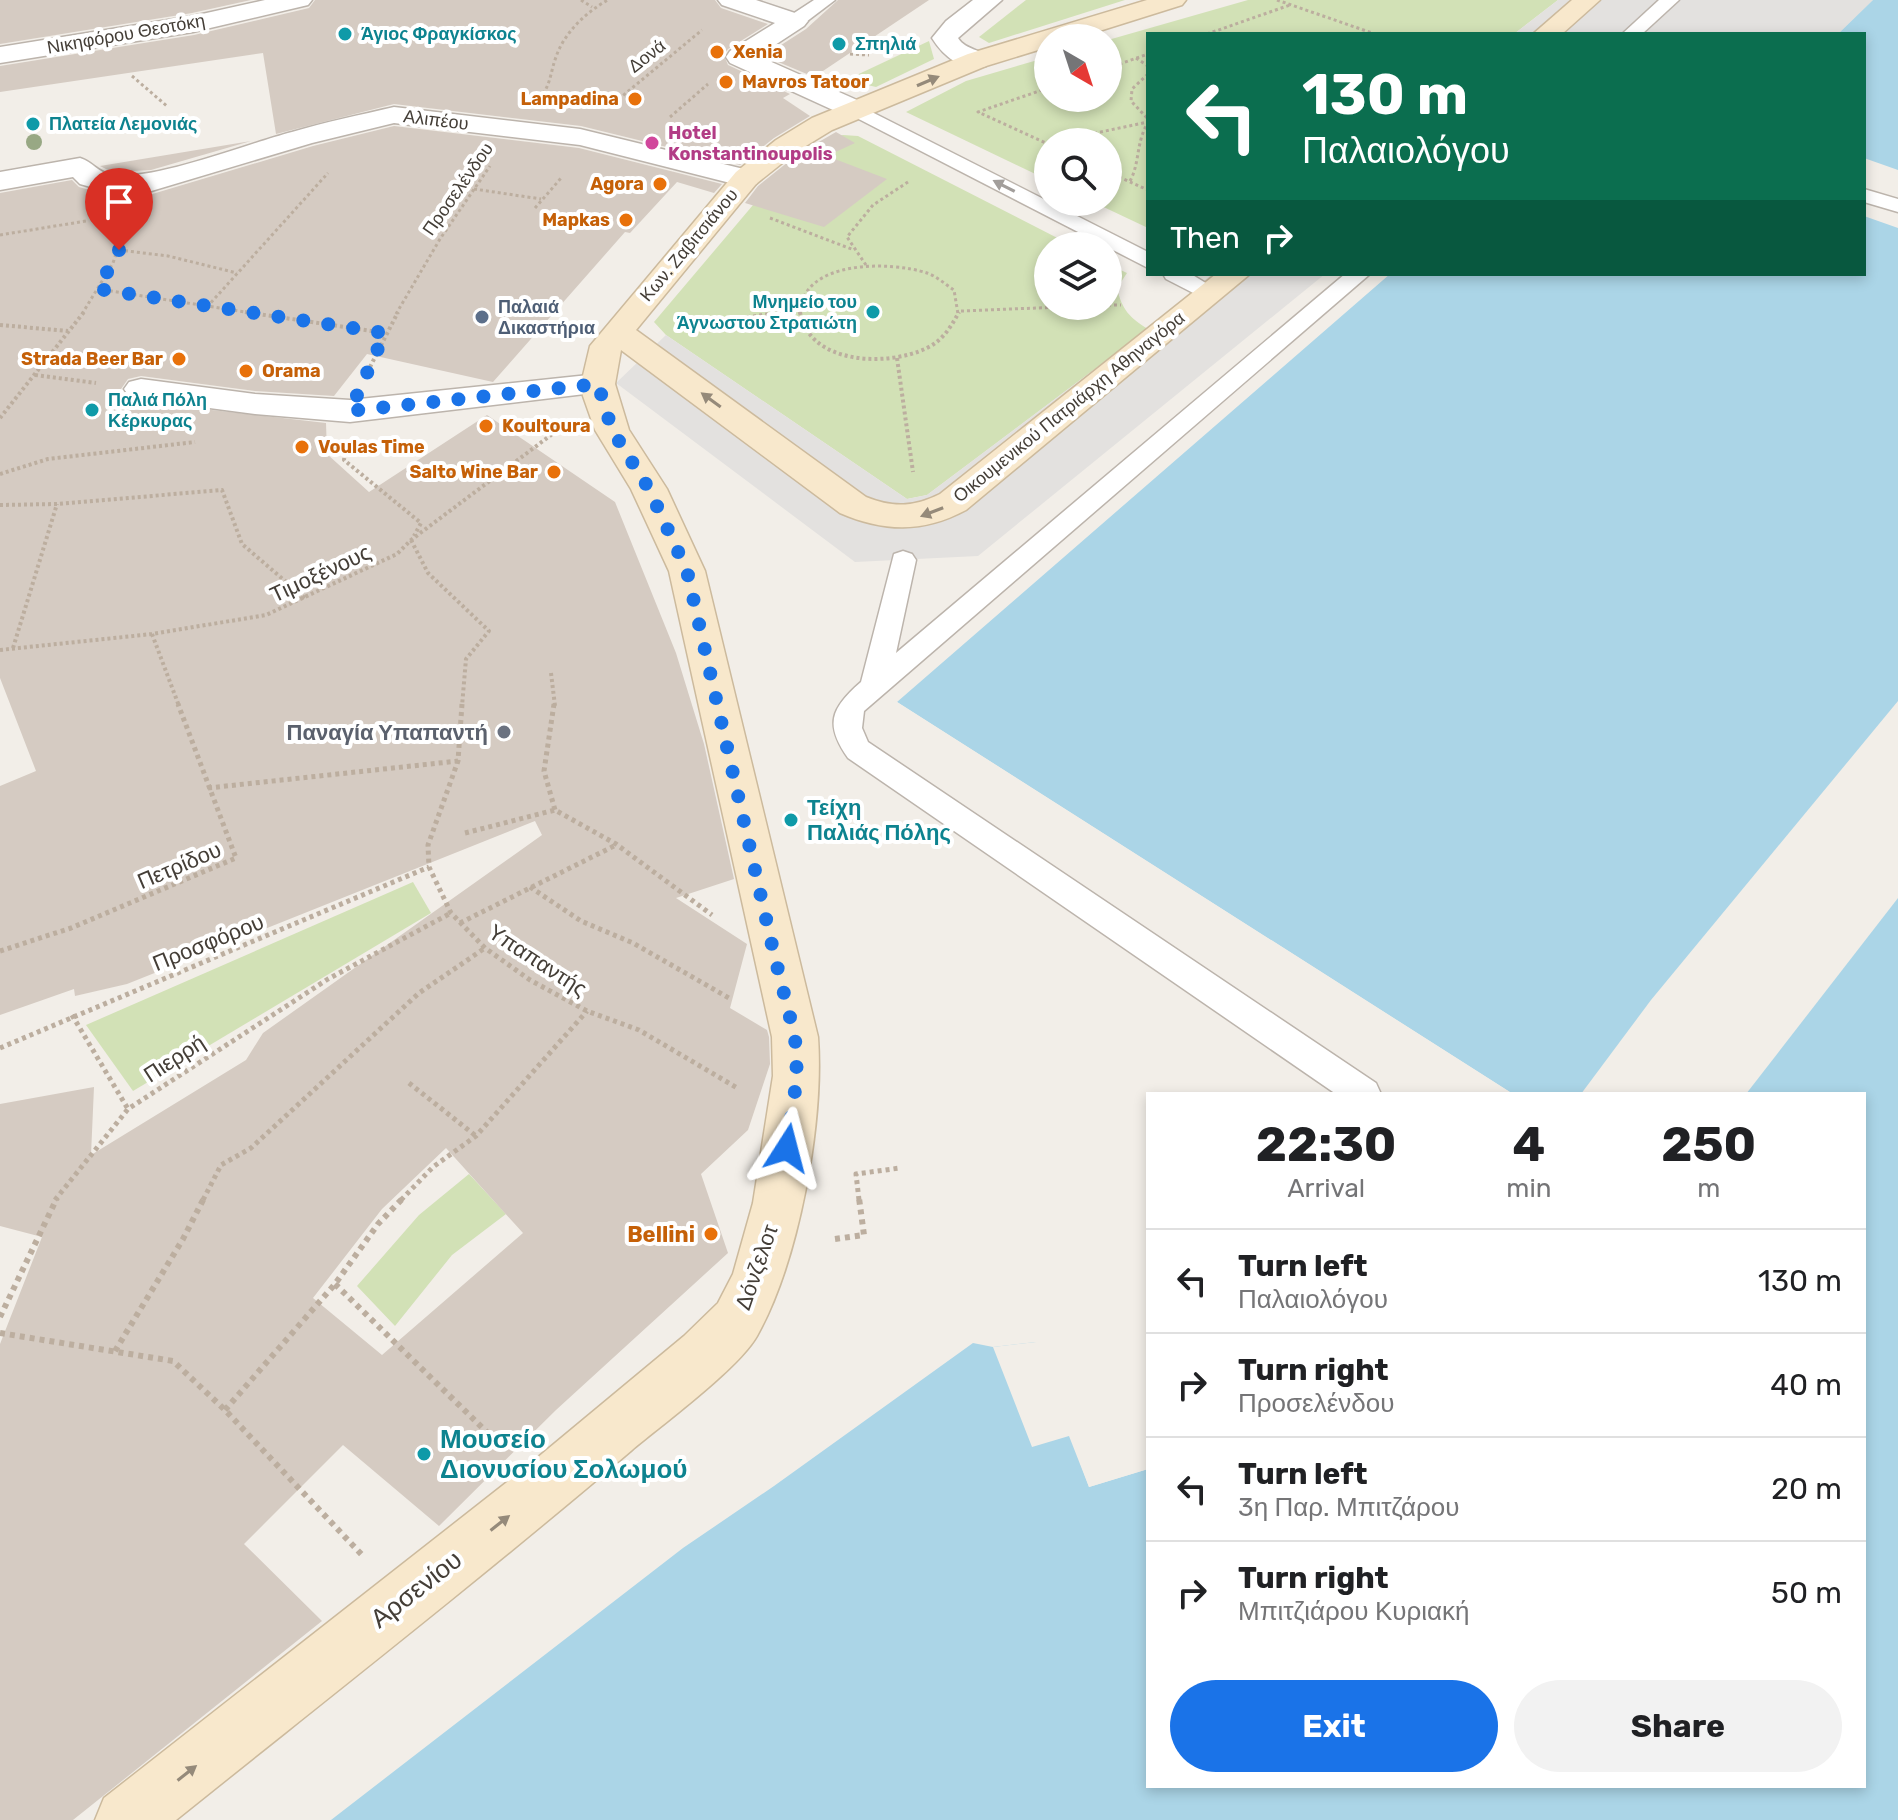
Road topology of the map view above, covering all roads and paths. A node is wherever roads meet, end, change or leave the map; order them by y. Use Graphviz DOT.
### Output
graph roads {
  1 [pos="299,0"];
  2 [pos="581,0"];
  3 [pos="608,0"];
  4 [pos="826,0"];
  5 [pos="989,0"];
  6 [pos="1173,0"];
  7 [pos="1277,0"];
  8 [pos="1587,0"];
  9 [pos="1670,0"];
  10 [pos="734,1"];
  11 [pos="1291,5"];
  12 [pos="592,7"];
  13 [pos="795,21"];
  14 [pos="1095,24"];
  15 [pos="1213,32"];
  16 [pos="1369,32"];
  17 [pos="1548,32"];
  18 [pos="1633,32"];
  19 [pos="1034,43"];
  20 [pos="861,46"];
  21 [pos="850,54"];
  22 [pos="0,55"];
  23 [pos="1146,55"];
  24 [pos="739,57"];
  25 [pos="1136,58"];
  26 [pos="977,60"];
  27 [pos="1122,63"];
  28 [pos="1146,65"];
  29 [pos="1146,76"];
  30 [pos="1034,93"];
  31 [pos="856,110"];
  32 [pos="385,116"];
  33 [pos="1146,120"];
  34 [pos="1146,122"];
  35 [pos="1146,124"];
  36 [pos="1120,128"];
  37 [pos="516,130"];
  38 [pos="580,137"];
  39 [pos="1034,138"];
  40 [pos="632,151"];
  41 [pos="917,177"];
  42 [pos="746,178"];
  43 [pos="1122,178"];
  44 [pos="0,181"];
  45 [pos="1130,181"];
  46 [pos="129,185"];
  47 [pos="474,189"];
  48 [pos="1146,189"];
  49 [pos="1866,196"];
  50 [pos="542,199"];
  51 [pos="1898,206"];
  52 [pos="127,215"];
  53 [pos="761,216"];
  54 [pos="0,235"];
  55 [pos="119,250"];
  56 [pos="855,251"];
  57 [pos="1146,260"];
  58 [pos="867,266"];
  59 [pos="237,273"];
  60 [pos="1184,276"];
  61 [pos="1357,276"];
  62 [pos="1223,284"];
  63 [pos="98,289"];
  64 [pos="207,307"];
  65 [pos="1034,308"];
  66 [pos="800,309"];
  67 [pos="961,311"];
  68 [pos="0,325"];
  69 [pos="675,328"];
  70 [pos="69,331"];
  71 [pos="617,331"];
  72 [pos="385,333"];
  73 [pos="897,358"];
  74 [pos="34,375"];
  75 [pos="141,389"];
  76 [pos="599,390"];
  77 [pos="0,404"];
  78 [pos="12,406"];
  79 [pos="350,411"];
  80 [pos="0,418"];
  81 [pos="197,442"];
  82 [pos="344,460"];
  83 [pos="0,474"];
  84 [pos="914,481"];
  85 [pos="57,504"];
  86 [pos="0,505"];
  87 [pos="411,540"];
  88 [pos="903,560"];
  89 [pos="306,599"];
  90 [pos="152,634"];
  91 [pos="13,648"];
  92 [pos="0,650"];
  93 [pos="551,673"];
  94 [pos="874,686"];
  95 [pos="458,761"];
  96 [pos="208,788"];
  97 [pos="555,810"];
  98 [pos="465,833"];
  99 [pos="616,844"];
  100 [pos="429,867"];
  101 [pos="530,887"];
  102 [pos="451,913"];
  103 [pos="460,923"];
  104 [pos="485,948"];
  105 [pos="0,951"];
  106 [pos="774,954"];
  107 [pos="732,999"];
  108 [pos="587,1011"];
  109 [pos="72,1015"];
  110 [pos="0,1048"];
  111 [pos="712,1074"];
  112 [pos="409,1083"];
  113 [pos="1361,1092"];
  114 [pos="128,1109"];
  115 [pos="476,1136"];
  116 [pos="900,1168"];
  117 [pos="835,1239"];
  118 [pos="335,1284"];
  119 [pos="0,1317"];
  120 [pos="0,1333"];
  121 [pos="115,1351"];
  122 [pos="703,1355"];
  123 [pos="225,1410"];
  124 [pos="545,1488"];
  125 [pos="403,1598"];
  126 [pos="126,1820"];
  1 -- 22 [label="street, Νικηφόρου Θεοτόκη"];
  2 -- 12 [label="path"];
  3 -- 12 [label="path, Προσελένδου"];
  4 -- 13 [label="lane"];
  5 -- 26 [label="street"];
  6 -- 14 [label="main road, Κων. Ζαβιτσιάνου"];
  7 -- 11 [label="path"];
  8 -- 17 [label="main road"];
  9 -- 18 [label="lane"];
  10 -- 13 [label="street"];
  10 -- 38 [label="path, Δονά"];
  11 -- 15 [label="path"];
  11 -- 16 [label="path"];
  12 -- 37 [label="path, Προσελένδου"];
  13 -- 24 [label="street"];
  19 -- 26 [label="main road, Κων. Ζαβιτσιάνου"];
  20 -- 21 [label="path"];
  23 -- 25 [label="path"];
  24 -- 31 [label="street"];
  24 -- 40 [label="path"];
  25 -- 27 [label="path"];
  25 -- 28 [label="path"];
  31 -- 26 [label="main road, Κων. Ζαβιτσιάνου, one-way"];
  29 -- 33 [label="path"];
  30 -- 39 [label="path"];
  31 -- 42 [label="main road, Κων. Ζαβιτσιάνου"];
  57 -- 31 [label="lane, one-way"];
  32 -- 37 [label="street, Αλιπέου"];
  32 -- 46 [label="street, Αλιπέου"];
  32 -- 59 [label="path"];
  34 -- 36 [label="path"];
  35 -- 45 [label="path"];
  37 -- 38 [label="street, Αλιπέου"];
  37 -- 47 [label="path, Προσελένδου"];
  38 -- 40 [label="street, Αλιπέου"];
  40 -- 42 [label="street, Αλιπέου"];
  41 -- 56 [label="path"];
  42 -- 71 [label="main road, Κων. Ζαβιτσιάνου"];
  43 -- 45 [label="path"];
  44 -- 46 [label="street, Αλιπέου"];
  45 -- 48 [label="path"];
  46 -- 52 [label="path"];
  47 -- 50 [label="path"];
  47 -- 72 [label="path, Προσελένδου"];
  49 -- 51 [label="lane"];
  52 -- 54 [label="path"];
  52 -- 55 [label="path"];
  53 -- 56 [label="path"];
  55 -- 59 [label="path"];
  55 -- 63 [label="path"];
  56 -- 58 [label="path"];
  58 -- 66 [label="path"];
  58 -- 67 [label="path"];
  59 -- 64 [label="path"];
  60 -- 62 [label="lane"];
  61 -- 94 [label="lane"];
  62 -- 71 [label="main road, Οικουμενικού Πατριάρχη Αθηναγόρα, one-way"];
  63 -- 64 [label="path"];
  63 -- 70 [label="path"];
  64 -- 72 [label="path"];
  65 -- 67 [label="path"];
  66 -- 69 [label="path"];
  66 -- 73 [label="path"];
  67 -- 73 [label="path"];
  68 -- 70 [label="path"];
  70 -- 74 [label="path"];
  71 -- 76 [label="main road, Κων. Ζαβιτσιάνου"];
  72 -- 79 [label="path, Προσελένδου"];
  73 -- 84 [label="path"];
  74 -- 75 [label="path"];
  74 -- 78 [label="path"];
  75 -- 79 [label="street"];
  76 -- 79 [label="street"];
  76 -- 87 [label="path, Τιμοξένους"];
  76 -- 106 [label="main road, Δόνζελοτ"];
  77 -- 78 [label="path"];
  78 -- 80 [label="path"];
  81 -- 83 [label="path"];
  82 -- 87 [label="path"];
  85 -- 86 [label="path"];
  85 -- 89 [label="path"];
  85 -- 91 [label="path"];
  87 -- 89 [label="path, Τιμοξένους"];
  87 -- 95 [label="path"];
  88 -- 94 [label="lane"];
  89 -- 90 [label="path, Τιμοξένους"];
  90 -- 91 [label="path, Τιμοξένους"];
  90 -- 96 [label="path, Πετρίδου"];
  91 -- 92 [label="path, Τιμοξένους"];
  93 -- 97 [label="path"];
  94 -- 113 [label="lane"];
  95 -- 96 [label="path"];
  95 -- 100 [label="path"];
  96 -- 105 [label="path, Πετρίδου"];
  97 -- 98 [label="path"];
  97 -- 99 [label="path"];
  99 -- 101 [label="path"];
  99 -- 106 [label="path"];
  100 -- 102 [label="path, Υπαπαντής"];
  100 -- 109 [label="path, Προσφόρου"];
  101 -- 103 [label="path"];
  101 -- 107 [label="path"];
  102 -- 103 [label="path, Υπαπαντής"];
  102 -- 114 [label="path, Πιερρή"];
  103 -- 104 [label="path, Υπαπαντής"];
  104 -- 108 [label="path, Υπαπαντής"];
  104 -- 121 [label="path"];
  106 -- 122 [label="main road, Δόνζελοτ"];
  108 -- 111 [label="path, Υπαπαντής"];
  108 -- 115 [label="path"];
  109 -- 110 [label="path, Προσφόρου"];
  109 -- 114 [label="path"];
  112 -- 115 [label="path"];
  114 -- 119 [label="path, Πιερρή"];
  115 -- 118 [label="path"];
  116 -- 117 [label="path"];
  118 -- 123 [label="path"];
  118 -- 124 [label="path"];
  120 -- 121 [label="path"];
  121 -- 123 [label="path"];
  122 -- 124 [label="main road, Αρσενίου"];
  123 -- 125 [label="path"];
  125 -- 124 [label="main road, Αρσενίου, one-way"];
  126 -- 125 [label="main road, Αρσενίου, one-way"];
}
